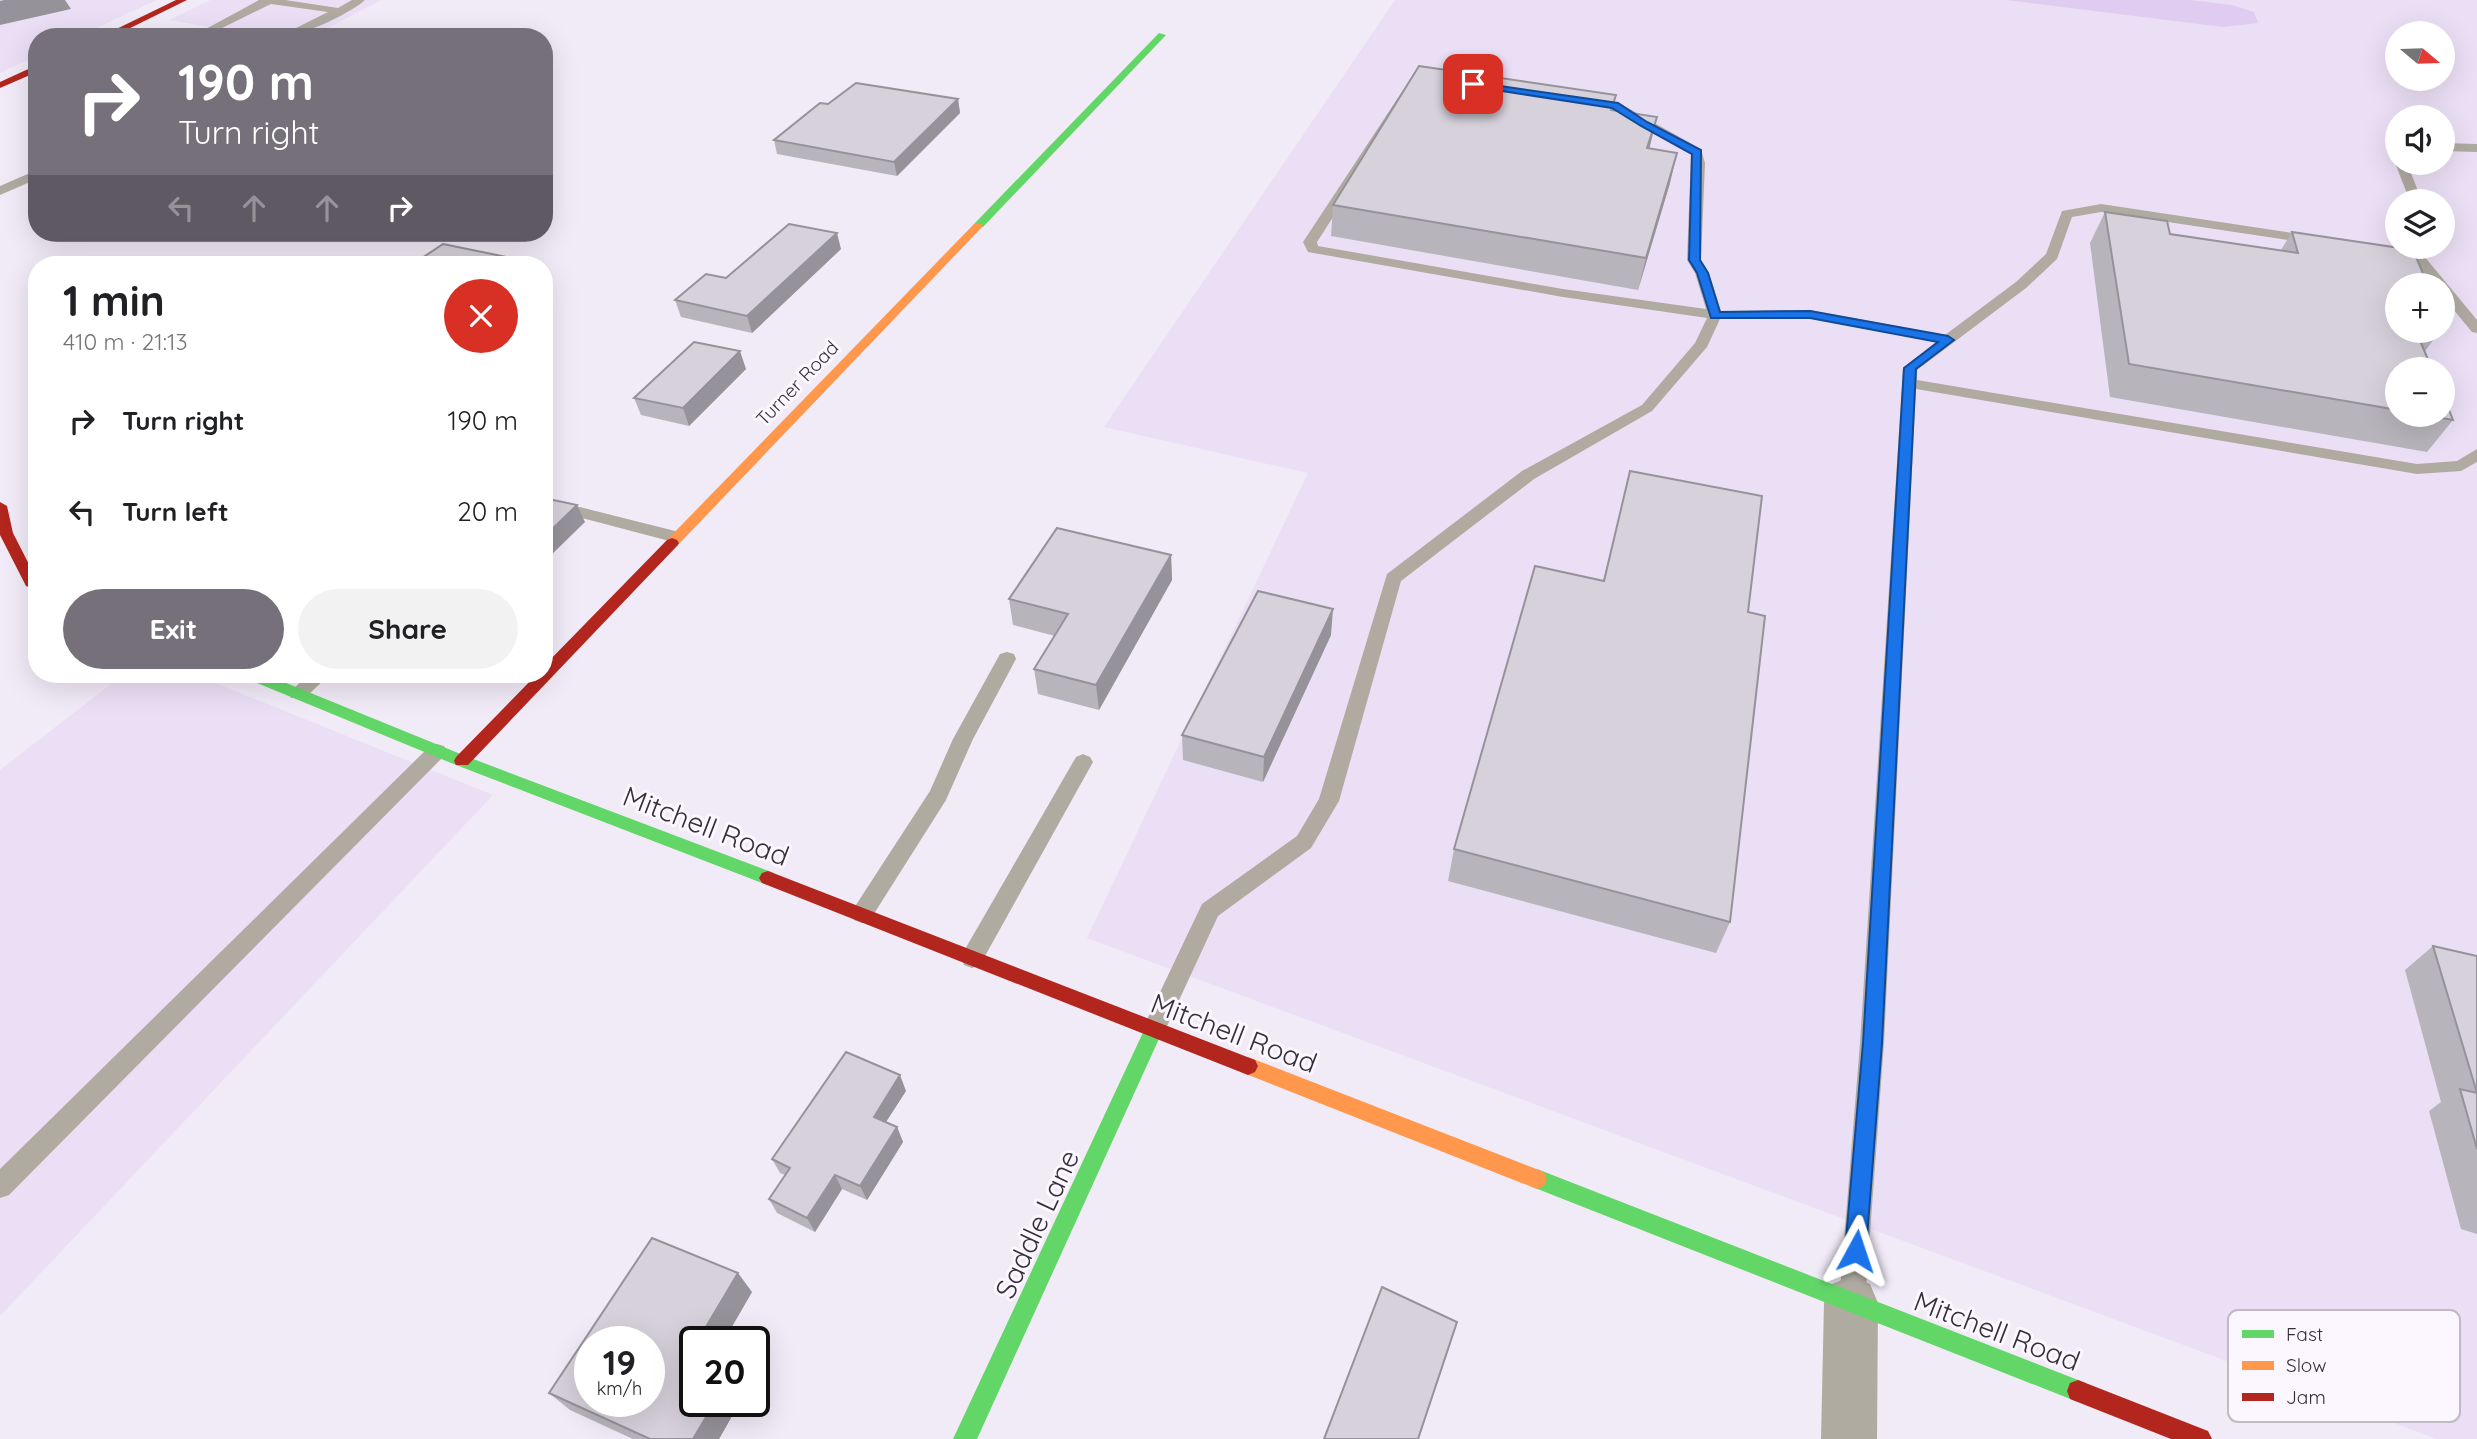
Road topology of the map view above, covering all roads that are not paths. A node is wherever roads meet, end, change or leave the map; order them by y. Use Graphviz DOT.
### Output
graph roads {
  1 [pos="183,0"];
  2 [pos="264,0"];
  3 [pos="360,0"];
  4 [pos="269,1"];
  5 [pos="322,5"];
  6 [pos="339,5"];
  7 [pos="123,28"];
  8 [pos="213,28"];
  9 [pos="299,28"];
  10 [pos="1162,35"];
  11 [pos="28,72"];
  12 [pos="0,85"];
  13 [pos="2455,147"];
  14 [pos="2477,148"];
  15 [pos="28,178"];
  16 [pos="0,191"];
  17 [pos="2334,243"];
  18 [pos="2375,249"];
  19 [pos="2385,249"];
  20 [pos="2455,302"];
  21 [pos="1715,315"];
  22 [pos="2477,329"];
  23 [pos="1948,340"];
  24 [pos="1909,383"];
  25 [pos="2477,454"];
  26 [pos="553,505"];
  27 [pos="0,506"];
  28 [pos="677,537"];
  29 [pos="28,577"];
  30 [pos="1007,659"];
  31 [pos="553,666"];
  32 [pos="273,683"];
  33 [pos="310,683"];
  34 [pos="536,683"];
  35 [pos="298,693"];
  36 [pos="437,751"];
  37 [pos="461,761"];
  38 [pos="1083,762"];
  39 [pos="862,914"];
  40 [pos="972,958"];
  41 [pos="1154,1030"];
  42 [pos="0,1186"];
  43 [pos="1852,1303"];
  44 [pos="965,1439"];
  45 [pos="1849,1439"];
  46 [pos="2200,1439"];
  1 -- 7 [label="street"];
  2 -- 4 [label="lane"];
  3 -- 6 [label="lane"];
  4 -- 5 [label="lane"];
  4 -- 8 [label="lane"];
  5 -- 6 [label="lane"];
  6 -- 9 [label="lane"];
  10 -- 28 [label="street, Turner Road"];
  11 -- 12 [label="street"];
  13 -- 14 [label="lane"];
  15 -- 16 [label="lane"];
  17 -- 23 [label="lane"];
  18 -- 19 [label="lane"];
  20 -- 22 [label="lane"];
  21 -- 21 [label="lane"];
  21 -- 23 [label="lane"];
  21 -- 41 [label="lane"];
  23 -- 24 [label="lane"];
  24 -- 25 [label="lane"];
  24 -- 43 [label="lane"];
  26 -- 28 [label="lane"];
  27 -- 29 [label="street"];
  28 -- 31 [label="street, Turner Road"];
  30 -- 39 [label="lane"];
  32 -- 35 [label="street, Mitchell Road"];
  33 -- 35 [label="lane"];
  34 -- 37 [label="street, Turner Road"];
  35 -- 36 [label="street, Mitchell Road"];
  36 -- 37 [label="street, Mitchell Road"];
  36 -- 42 [label="lane"];
  37 -- 39 [label="street, Mitchell Road"];
  38 -- 40 [label="lane"];
  39 -- 40 [label="street, Mitchell Road"];
  40 -- 41 [label="street, Mitchell Road"];
  41 -- 43 [label="street, Mitchell Road"];
  41 -- 44 [label="street, Saddle Lane"];
  43 -- 45 [label="street"];
  43 -- 46 [label="street, Mitchell Road"];
}
